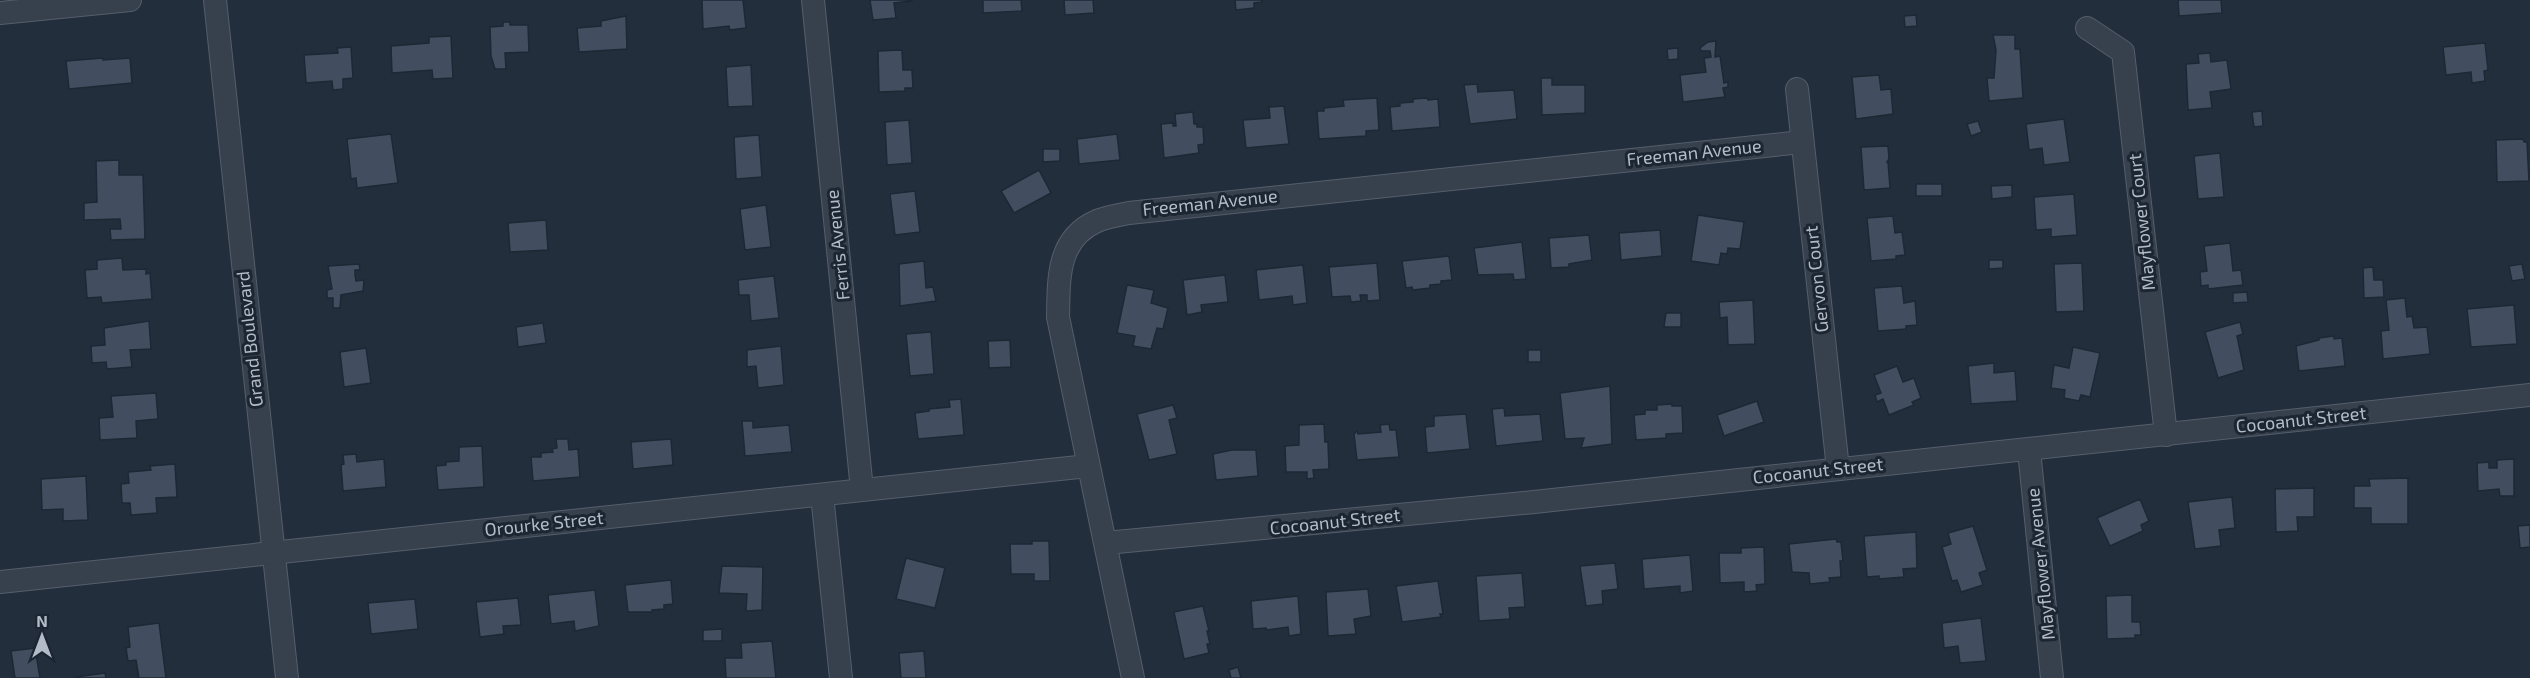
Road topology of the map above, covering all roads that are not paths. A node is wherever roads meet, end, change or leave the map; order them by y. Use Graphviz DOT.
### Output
graph roads {
  1 [pos="130,0"];
  2 [pos="215,0"];
  3 [pos="813,0"];
  4 [pos="0,13"];
  5 [pos="2087,28"];
  6 [pos="1797,89"];
  7 [pos="1802,142"];
  8 [pos="2530,395"];
  9 [pos="2166,435"];
  10 [pos="2029,450"];
  11 [pos="1088,466"];
  12 [pos="1838,469"];
  13 [pos="862,490"];
  14 [pos="822,495"];
  15 [pos="1106,543"];
  16 [pos="273,553"];
  17 [pos="0,582"];
  18 [pos="287,678"];
  19 [pos="841,678"];
  20 [pos="1133,678"];
  21 [pos="2052,678"];
  1 -- 4 [label="street"];
  2 -- 16 [label="street, Grand Boulevard"];
  3 -- 13 [label="street, Ferris Avenue"];
  5 -- 9 [label="street, Mayflower Court"];
  6 -- 7 [label="street, Gervon Court"];
  7 -- 11 [label="street, Freeman Avenue"];
  7 -- 12 [label="street, Gervon Court"];
  8 -- 9 [label="street, Cocoanut Street"];
  9 -- 10 [label="street, Cocoanut Street"];
  10 -- 12 [label="street, Cocoanut Street"];
  10 -- 21 [label="street, Mayflower Avenue"];
  11 -- 13 [label="street, Orourke Street"];
  11 -- 15 [label="street, Freeman Avenue"];
  12 -- 15 [label="street, Cocoanut Street"];
  13 -- 14 [label="street, Orourke Street"];
  14 -- 16 [label="street, Orourke Street"];
  14 -- 19 [label="street"];
  15 -- 20 [label="street, Freeman Avenue"];
  16 -- 17 [label="street, Orourke Street"];
  16 -- 18 [label="street, Grand Boulevard"];
}
